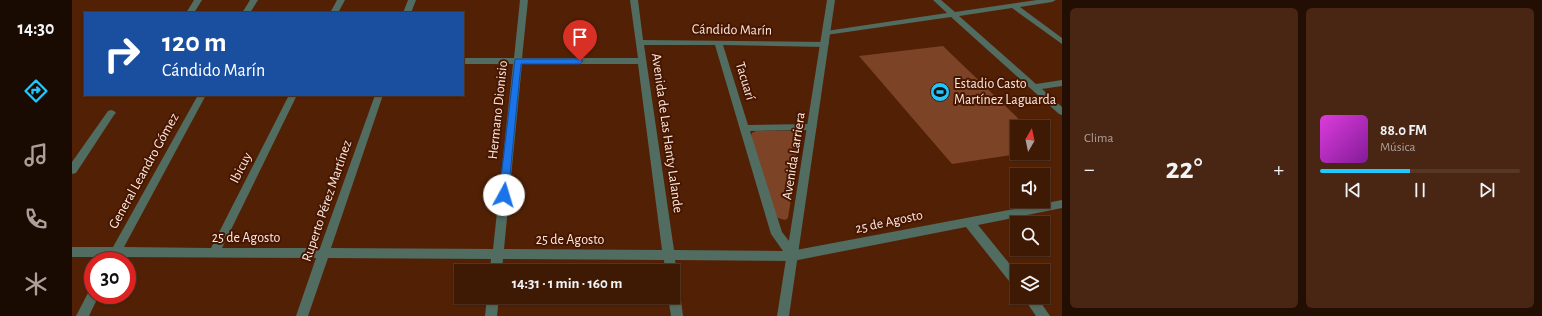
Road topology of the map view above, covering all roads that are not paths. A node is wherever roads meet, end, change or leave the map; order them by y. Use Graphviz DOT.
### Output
graph roads {
  1 [pos="198,0"];
  2 [pos="254,0"];
  3 [pos="341,0"];
  4 [pos="412,0"];
  5 [pos="524,0"];
  6 [pos="634,0"];
  7 [pos="831,0"];
  8 [pos="937,0"];
  9 [pos="1052,0"];
  10 [pos="1014,6"];
  11 [pos="191,12"];
  12 [pos="247,12"];
  13 [pos="335,12"];
  14 [pos="407,12"];
  15 [pos="954,15"];
  16 [pos="826,33"];
  17 [pos="640,42"];
  18 [pos="1062,42"];
  19 [pos="718,43"];
  20 [pos="825,44"];
  21 [pos="464,61"];
  22 [pos="518,61"];
  23 [pos="641,61"];
  24 [pos="1062,83"];
  25 [pos="1034,87"];
  26 [pos="201,96"];
  27 [pos="292,96"];
  28 [pos="379,96"];
  29 [pos="1062,112"];
  30 [pos="111,113"];
  31 [pos="745,128"];
  32 [pos="812,128"];
  33 [pos="72,170"];
  34 [pos="1062,204"];
  35 [pos="968,221"];
  36 [pos="72,252"];
  37 [pos="116,252"];
  38 [pos="84,253"];
  39 [pos="214,253"];
  40 [pos="324,254"];
  41 [pos="497,255"];
  42 [pos="136,256"];
  43 [pos="669,256"];
  44 [pos="792,256"];
  45 [pos="496,264"];
  46 [pos="670,264"];
  47 [pos="1010,273"];
  48 [pos="88,304"];
  49 [pos="492,304"];
  50 [pos="675,304"];
  51 [pos="1035,304"];
  52 [pos="82,316"];
  53 [pos="302,316"];
  54 [pos="491,316"];
  55 [pos="677,316"];
  56 [pos="783,316"];
  57 [pos="1044,316"];
  1 -- 11 [label="street"];
  2 -- 12 [label="street"];
  3 -- 13 [label="street"];
  4 -- 14 [label="street"];
  5 -- 22 [label="street, Hermano Dionisio"];
  6 -- 17 [label="street, Avenida de Las Hanty Lalande"];
  7 -- 16 [label="street, Avenida Larriera"];
  8 -- 15 [label="street"];
  9 -- 10 [label="street"];
  10 -- 15 [label="street"];
  10 -- 18 [label="street"];
  15 -- 16 [label="street"];
  15 -- 25 [label="street"];
  16 -- 20 [label="street, Avenida Larriera"];
  17 -- 19 [label="street, Cándido Marín"];
  17 -- 23 [label="street, Avenida de Las Hanty Lalande"];
  19 -- 20 [label="street, Cándido Marín"];
  19 -- 31 [label="street, Tacuarí"];
  20 -- 32 [label="street, Avenida Larriera"];
  21 -- 22 [label="street"];
  22 -- 23 [label="street"];
  22 -- 41 [label="street, Hermano Dionisio"];
  23 -- 43 [label="street, Avenida de Las Hanty Lalande"];
  24 -- 25 [label="street"];
  25 -- 29 [label="street"];
  26 -- 37 [label="street, General Leandro Gómez"];
  27 -- 39 [label="street, Ibicuy"];
  28 -- 40 [label="street, Ruperto Pérez Martínez"];
  30 -- 33 [label="street"];
  31 -- 32 [label="street"];
  31 -- 44 [label="street, Tacuarí"];
  32 -- 44 [label="street, Avenida Larriera"];
  34 -- 35 [label="street, 25 de Agosto"];
  35 -- 44 [label="street, 25 de Agosto"];
  35 -- 47 [label="street"];
  36 -- 38 [label="street, 25 de Agosto"];
  39 -- 40 [label="street, 25 de Agosto"];
  39 -- 42 [label="street, 25 de Agosto"];
  40 -- 41 [label="street, 25 de Agosto"];
  40 -- 53 [label="street, Ruperto Pérez Martínez"];
  41 -- 43 [label="street, 25 de Agosto"];
  41 -- 45 [label="street, Hermano Dionisio"];
  43 -- 44 [label="street, 25 de Agosto"];
  43 -- 46 [label="street, Avenida de Las Hanty Lalande"];
  44 -- 56 [label="street, Avenida Larriera"];
  48 -- 52 [label="street"];
  49 -- 54 [label="street"];
  50 -- 55 [label="street"];
  51 -- 57 [label="street"];
}
